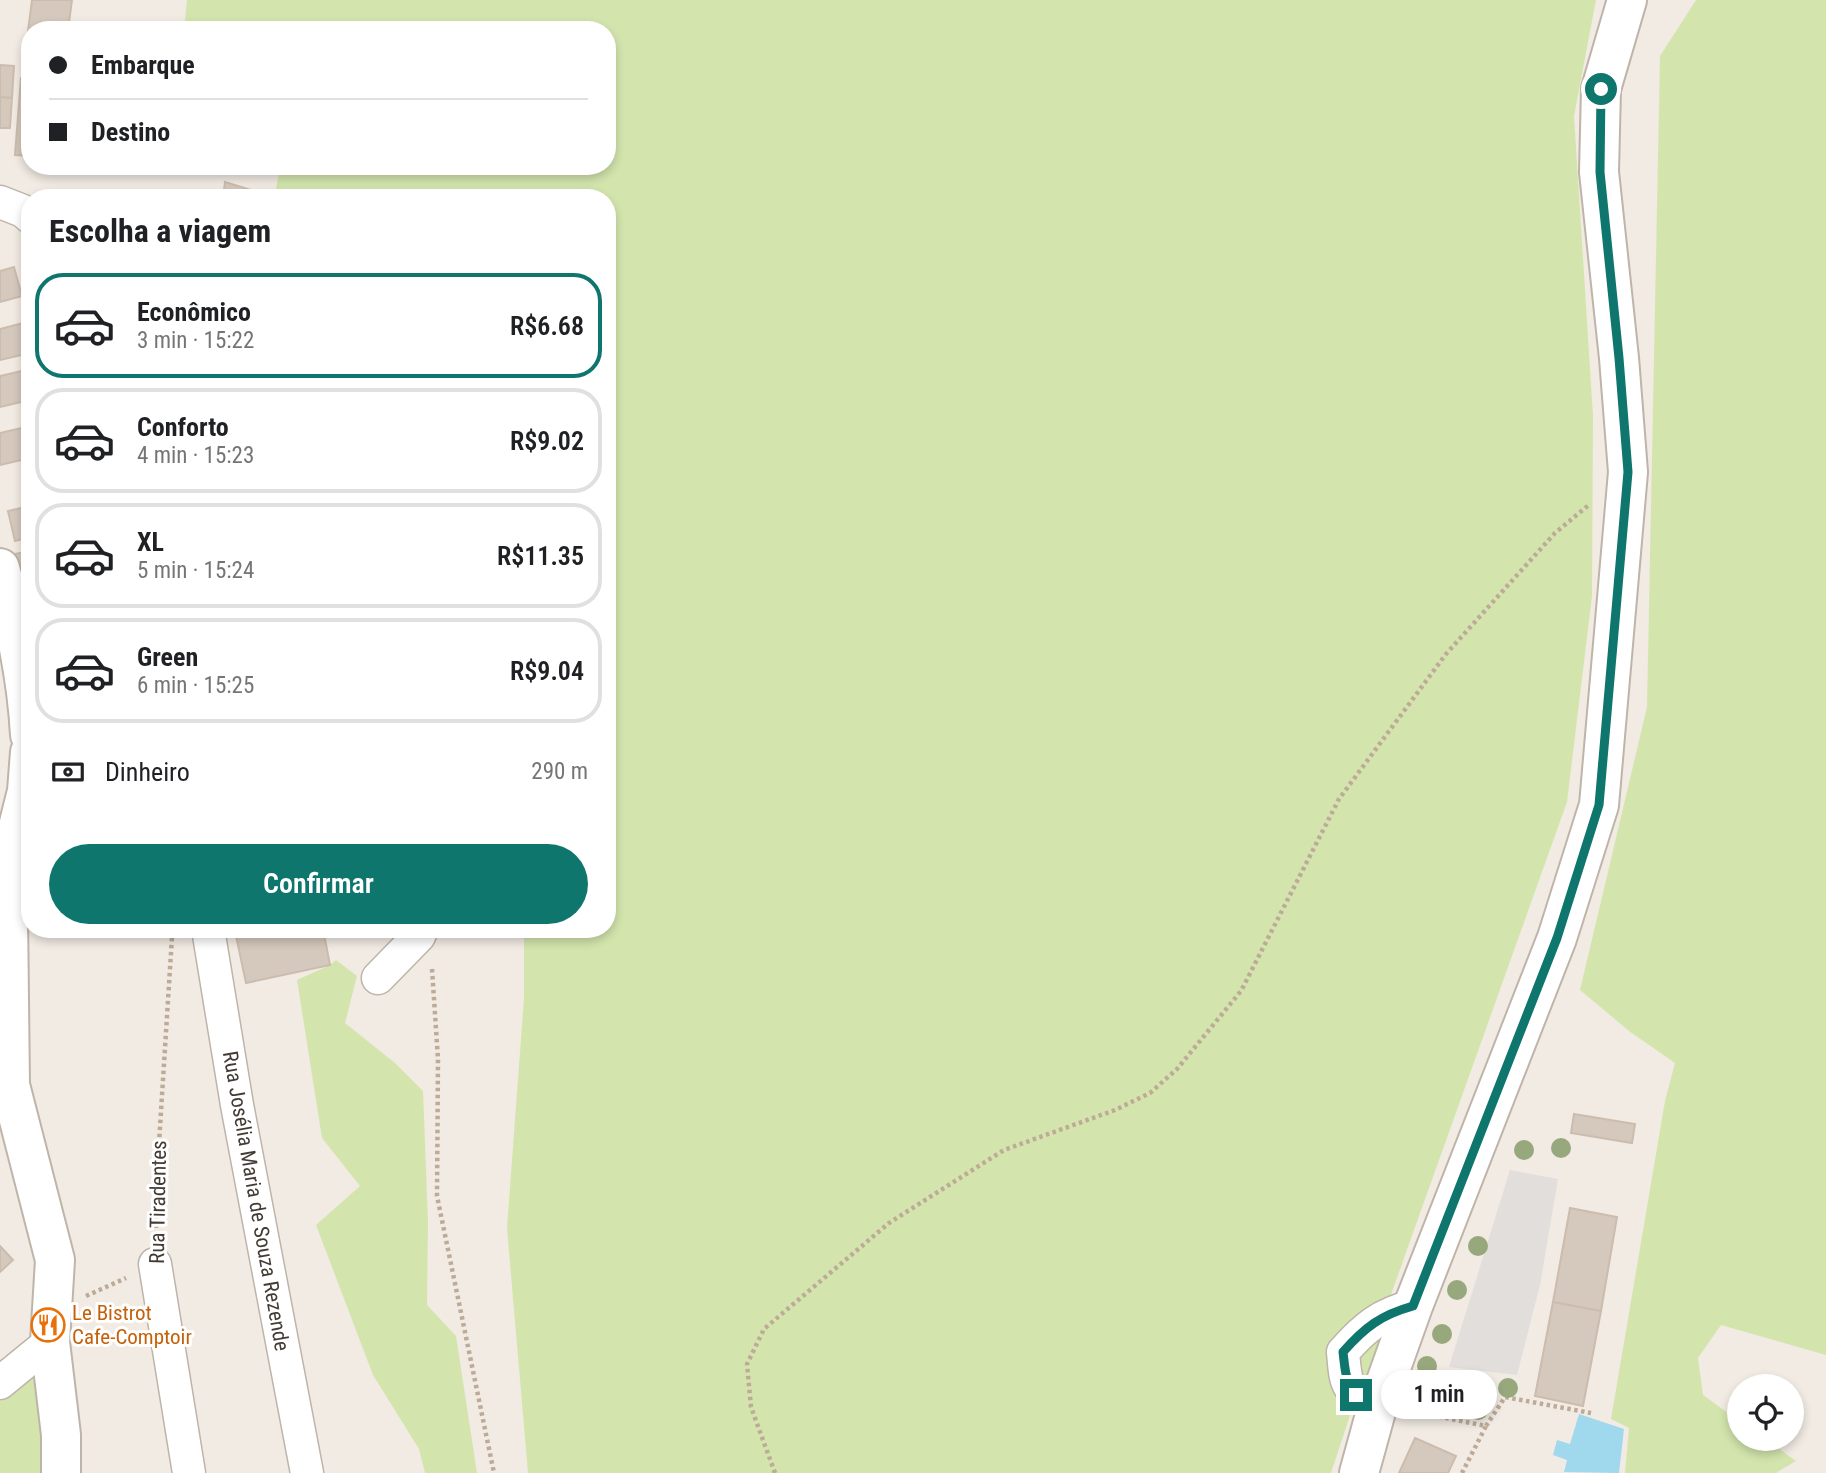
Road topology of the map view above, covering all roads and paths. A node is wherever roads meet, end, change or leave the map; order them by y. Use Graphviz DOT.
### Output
graph roads {
  1 [pos="1627,0"];
  2 [pos="0,202"];
  3 [pos="21,210"];
  4 [pos="1628,472"];
  5 [pos="0,568"];
  6 [pos="20,603"];
  7 [pos="21,815"];
  8 [pos="172,938"];
  9 [pos="209,938"];
  10 [pos="417,938"];
  11 [pos="432,968"];
  12 [pos="378,978"];
  13 [pos="155,1264"];
  14 [pos="80,1299"];
  15 [pos="1413,1306"];
  16 [pos="50,1342"];
  17 [pos="0,1382"];
  18 [pos="1392,1407"];
  19 [pos="1591,1413"];
  20 [pos="1486,1426"];
  21 [pos="61,1473"];
  22 [pos="190,1473"];
  23 [pos="306,1473"];
  24 [pos="494,1473"];
  25 [pos="775,1473"];
  26 [pos="1359,1473"];
  27 [pos="1462,1473"];
  1 -- 4 [label="street"];
  2 -- 3 [label="street"];
  4 -- 15 [label="street"];
  4 -- 25 [label="path"];
  5 -- 6 [label="street"];
  7 -- 16 [label="street"];
  8 -- 13 [label="path, Rua Tiradentes"];
  9 -- 23 [label="street, Rua Josélia Maria de Souza Rezende"];
  10 -- 12 [label="street"];
  11 -- 24 [label="path"];
  13 -- 14 [label="path"];
  13 -- 22 [label="street, Rua Tiradentes"];
  15 -- 18 [label="street"];
  15 -- 18 [label="street"];
  16 -- 17 [label="street"];
  16 -- 21 [label="street"];
  18 -- 20 [label="path"];
  18 -- 26 [label="street"];
  19 -- 20 [label="path"];
  20 -- 27 [label="path"];
}
